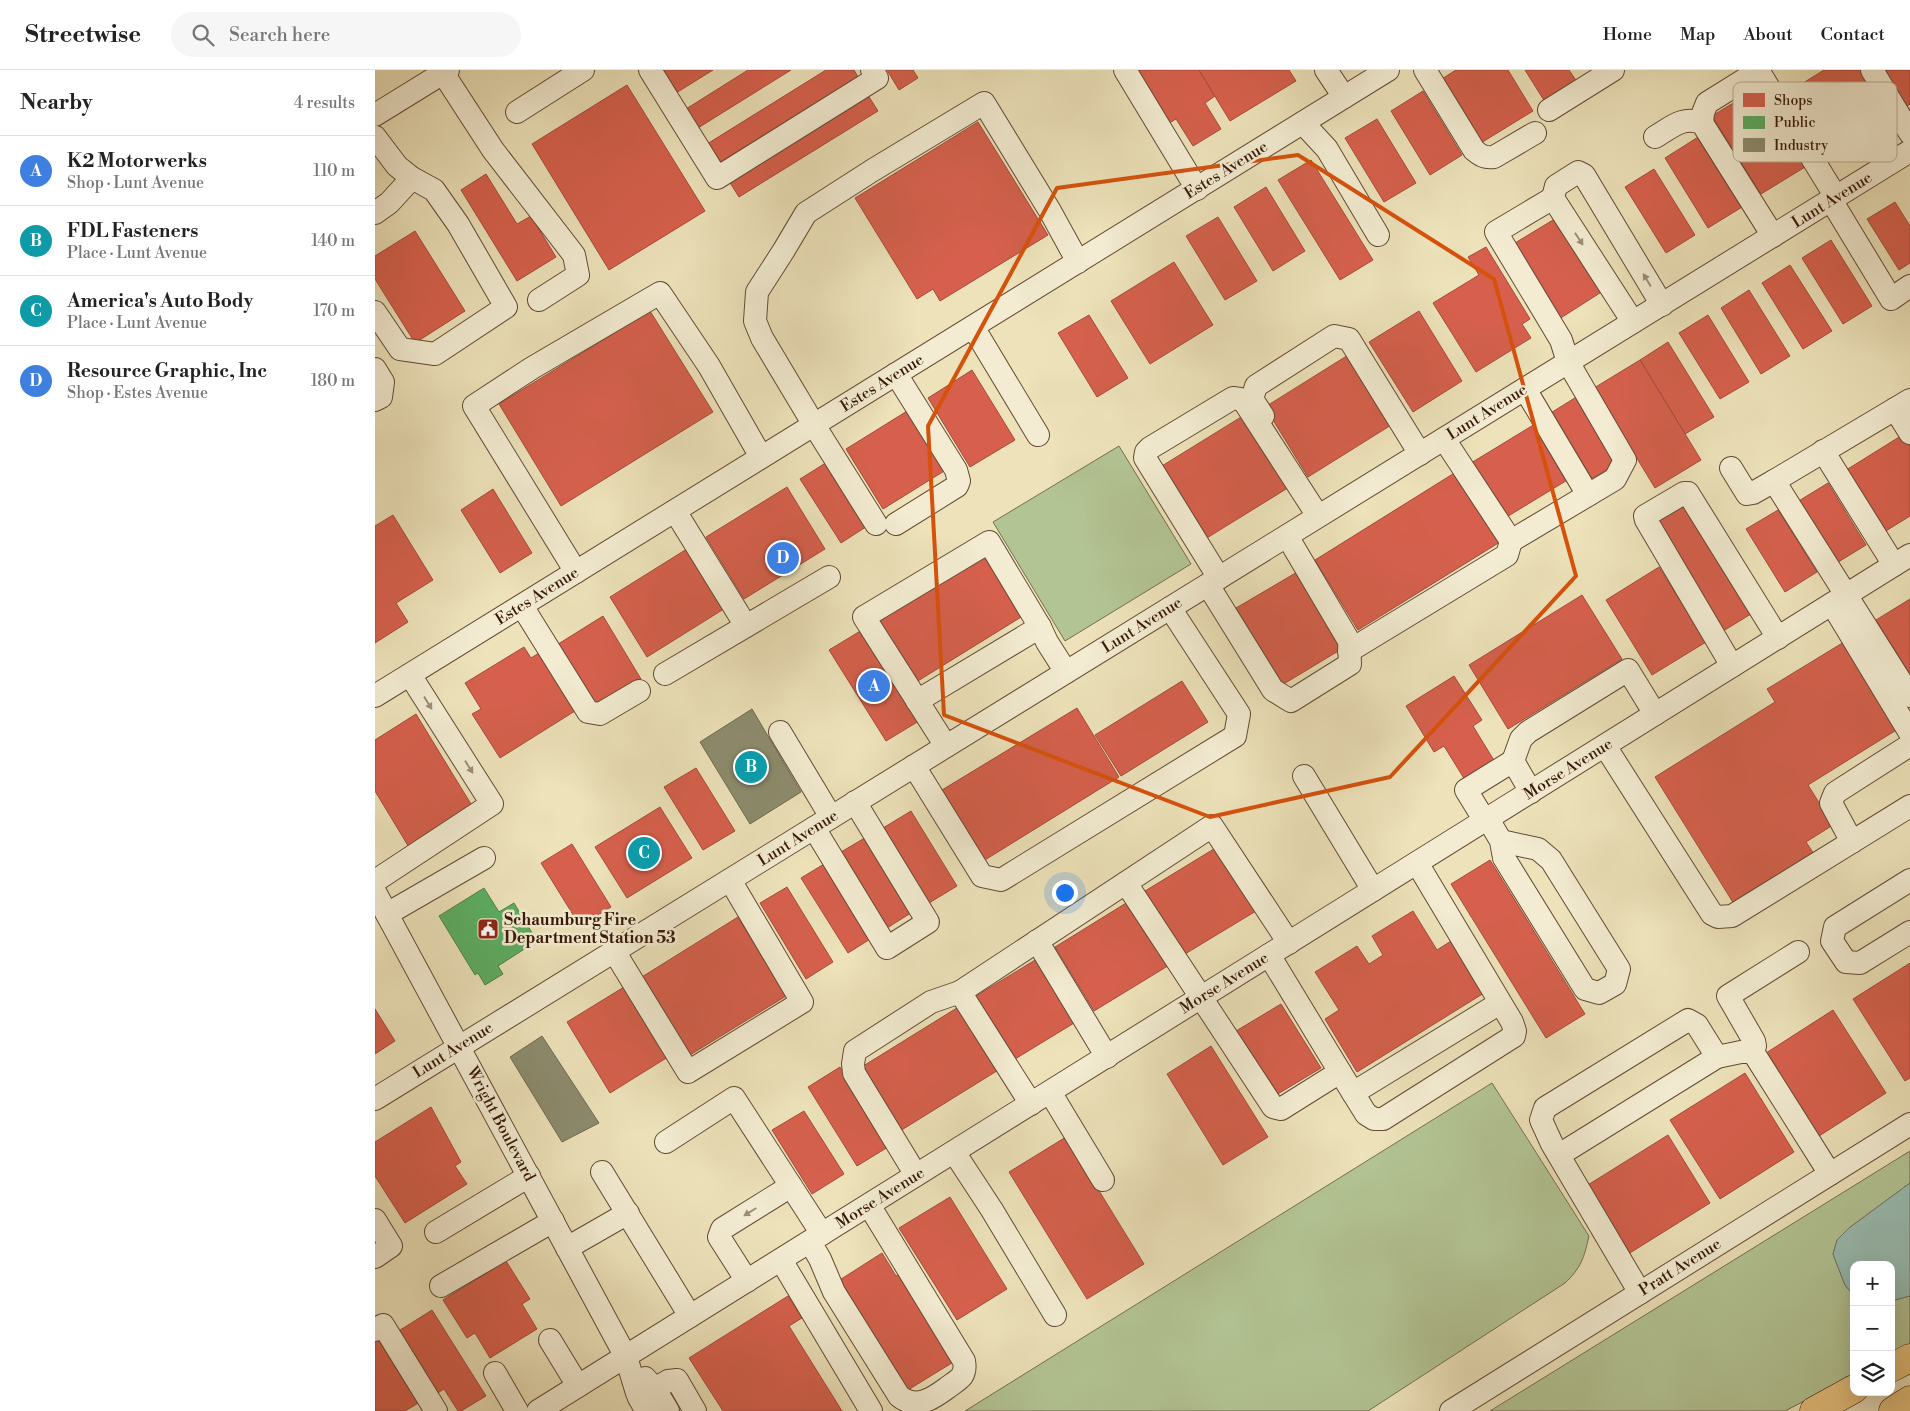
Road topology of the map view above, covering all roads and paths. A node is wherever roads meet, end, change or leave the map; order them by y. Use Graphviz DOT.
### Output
graph roads {
  1 [pos="583,70"];
  2 [pos="650,70"];
  3 [pos="872,70"];
  4 [pos="1125,70"];
  5 [pos="1326,70"];
  6 [pos="1335,70"];
  7 [pos="1388,70"];
  8 [pos="1425,70"];
  9 [pos="1613,70"];
  10 [pos="1872,70"];
  11 [pos="446,72"];
  12 [pos="1583,78"];
  13 [pos="1741,82"];
  14 [pos="1765,82"];
  15 [pos="1879,82"];
  16 [pos="1733,87"];
  17 [pos="1347,95"];
  18 [pos="1549,110"];
  19 [pos="1897,111"];
  20 [pos="517,112"];
  21 [pos="375,115"];
  22 [pos="1303,123"];
  23 [pos="1702,123"];
  24 [pos="1535,133"];
  25 [pos="1910,133"];
  26 [pos="375,137"];
  27 [pos="1655,138"];
  28 [pos="1910,151"];
  29 [pos="1897,159"];
  30 [pos="1815,162"];
  31 [pos="1819,162"];
  32 [pos="1892,162"];
  33 [pos="412,178"];
  34 [pos="1197,189"];
  35 [pos="1837,196"];
  36 [pos="1553,198"];
  37 [pos="375,213"];
  38 [pos="1378,235"];
  39 [pos="1773,236"];
  40 [pos="1078,262"];
  41 [pos="1910,286"];
  42 [pos="539,300"];
  43 [pos="1662,304"];
  44 [pos="375,312"];
  45 [pos="1633,322"];
  46 [pos="973,327"];
  47 [pos="1568,362"];
  48 [pos="375,369"];
  49 [pos="896,374"];
  50 [pos="1525,389"];
  51 [pos="375,400"];
  52 [pos="1903,404"];
  53 [pos="814,425"];
  54 [pos="1910,433"];
  55 [pos="1038,435"];
  56 [pos="1444,439"];
  57 [pos="1823,452"];
  58 [pos="1420,454"];
  59 [pos="761,457"];
  60 [pos="1731,468"];
  61 [pos="1774,481"];
  62 [pos="1588,495"];
  63 [pos="675,511"];
  64 [pos="1321,515"];
  65 [pos="1287,536"];
  66 [pos="1511,541"];
  67 [pos="1902,560"];
  68 [pos="576,572"];
  69 [pos="829,577"];
  70 [pos="1213,581"];
  71 [pos="1839,600"];
  72 [pos="522,606"];
  73 [pos="1170,608"];
  74 [pos="746,626"];
  75 [pos="1040,627"];
  76 [pos="1778,638"];
  77 [pos="1349,651"];
  78 [pos="1732,666"];
  79 [pos="1066,672"];
  80 [pos="665,674"];
  81 [pos="410,675"];
  82 [pos="639,691"];
  83 [pos="375,696"];
  84 [pos="1910,696"];
  85 [pos="917,701"];
  86 [pos="1655,714"];
  87 [pos="781,732"];
  88 [pos="1910,733"];
  89 [pos="1910,745"];
  90 [pos="946,746"];
  91 [pos="1605,746"];
  92 [pos="1513,761"];
  93 [pos="914,766"];
  94 [pos="1304,776"];
  95 [pos="1531,792"];
  96 [pos="855,802"];
  97 [pos="1910,806"];
  98 [pos="1486,820"];
  99 [pos="822,822"];
  100 [pos="1501,841"];
  101 [pos="1852,842"];
  102 [pos="484,858"];
  103 [pos="1417,863"];
  104 [pos="730,880"];
  105 [pos="1910,880"];
  106 [pos="375,881"];
  107 [pos="1125,883"];
  108 [pos="1373,890"];
  109 [pos="380,906"];
  110 [pos="1910,932"];
  111 [pos="1037,941"];
  112 [pos="1289,942"];
  113 [pos="614,951"];
  114 [pos="1798,952"];
  115 [pos="1269,955"];
  116 [pos="960,992"];
  117 [pos="1201,998"];
  118 [pos="1500,1003"];
  119 [pos="459,1046"];
  120 [pos="1753,1052"];
  121 [pos="1107,1056"];
  122 [pos="1717,1057"];
  123 [pos="1340,1072"];
  124 [pos="1353,1093"];
  125 [pos="1041,1098"];
  126 [pos="375,1099"];
  127 [pos="1910,1124"];
  128 [pos="666,1142"];
  129 [pos="954,1152"];
  130 [pos="1559,1155"];
  131 [pos="603,1172"];
  132 [pos="1830,1174"];
  133 [pos="916,1175"];
  134 [pos="529,1176"];
  135 [pos="1103,1180"];
  136 [pos="791,1186"];
  137 [pos="869,1205"];
  138 [pos="628,1213"];
  139 [pos="375,1220"];
  140 [pos="553,1222"];
  141 [pos="436,1232"];
  142 [pos="816,1238"];
  143 [pos="567,1248"];
  144 [pos="375,1257"];
  145 [pos="781,1260"];
  146 [pos="747,1281"];
  147 [pos="441,1286"];
  148 [pos="1640,1293"];
  149 [pos="1055,1315"];
  150 [pos="690,1316"];
  151 [pos="375,1330"];
  152 [pos="550,1340"];
  153 [pos="625,1357"];
  154 [pos="1910,1358"];
  155 [pos="1895,1366"];
  156 [pos="495,1373"];
  157 [pos="578,1386"];
  158 [pos="1850,1391"];
  159 [pos="647,1399"];
  160 [pos="1910,1400"];
  161 [pos="433,1410"];
  162 [pos="517,1411"];
  163 [pos="537,1411"];
  164 [pos="668,1411"];
  165 [pos="695,1411"];
  166 [pos="871,1411"];
  167 [pos="1451,1411"];
  168 [pos="1814,1411"];
  169 [pos="1893,1411"];
  1 -- 20 [label="street"];
  2 -- 3 [label="street"];
  4 -- 34 [label="street"];
  5 -- 17 [label="street"];
  6 -- 17 [label="street"];
  7 -- 17 [label="street, Estes Avenue"];
  8 -- 24 [label="street"];
  9 -- 12 [label="street"];
  10 -- 15 [label="street"];
  11 -- 21 [label="street"];
  11 -- 42 [label="street"];
  12 -- 18 [label="street"];
  13 -- 14 [label="street"];
  16 -- 23 [label="street"];
  17 -- 22 [label="street, Estes Avenue"];
  19 -- 25 [label="street"];
  22 -- 34 [label="street, Estes Avenue"];
  22 -- 38 [label="street"];
  23 -- 27 [label="street"];
  23 -- 39 [label="street"];
  26 -- 33 [label="street"];
  28 -- 29 [label="street, Lunt Avenue"];
  30 -- 35 [label="street"];
  31 -- 35 [label="street"];
  32 -- 35 [label="street, Lunt Avenue"];
  33 -- 37 [label="street"];
  33 -- 44 [label="street"];
  34 -- 40 [label="street, Estes Avenue"];
  35 -- 39 [label="street, Lunt Avenue"];
  35 -- 41 [label="street"];
  43 -- 36 [label="street, one-way"];
  36 -- 45 [label="street, one-way"];
  36 -- 47 [label="street"];
  39 -- 43 [label="street, Lunt Avenue"];
  40 -- 46 [label="street, Estes Avenue"];
  40 -- 53 [label="street"];
  43 -- 45 [label="street, Lunt Avenue"];
  45 -- 47 [label="street, Lunt Avenue"];
  46 -- 49 [label="street, Estes Avenue"];
  46 -- 55 [label="street"];
  47 -- 50 [label="street, Lunt Avenue"];
  47 -- 62 [label="street"];
  48 -- 51 [label="street"];
  49 -- 53 [label="street, Estes Avenue"];
  49 -- 53 [label="street"];
  50 -- 56 [label="street, Lunt Avenue"];
  50 -- 62 [label="street"];
  52 -- 54 [label="street"];
  52 -- 57 [label="street"];
  53 -- 59 [label="street, Estes Avenue"];
  56 -- 58 [label="street, Lunt Avenue"];
  56 -- 66 [label="street"];
  57 -- 61 [label="street"];
  57 -- 67 [label="street"];
  58 -- 64 [label="street, Lunt Avenue"];
  58 -- 64 [label="street"];
  59 -- 63 [label="street, Estes Avenue"];
  59 -- 68 [label="street"];
  60 -- 61 [label="street"];
  61 -- 71 [label="street"];
  62 -- 66 [label="street"];
  63 -- 68 [label="street, Estes Avenue"];
  63 -- 74 [label="street"];
  64 -- 65 [label="street, Lunt Avenue"];
  64 -- 70 [label="street"];
  65 -- 70 [label="street, Lunt Avenue"];
  65 -- 77 [label="street"];
  66 -- 77 [label="street"];
  67 -- 71 [label="street, Morse Avenue"];
  68 -- 72 [label="street, Estes Avenue"];
  69 -- 74 [label="street"];
  70 -- 73 [label="street, Lunt Avenue"];
  70 -- 77 [label="street"];
  71 -- 76 [label="street, Morse Avenue"];
  71 -- 84 [label="street"];
  71 -- 88 [label="street"];
  72 -- 81 [label="street, Estes Avenue"];
  72 -- 82 [label="street"];
  73 -- 79 [label="street, Lunt Avenue"];
  73 -- 93 [label="street"];
  74 -- 80 [label="street"];
  75 -- 79 [label="street"];
  75 -- 85 [label="street"];
  75 -- 85 [label="street"];
  76 -- 78 [label="street, Morse Avenue"];
  76 -- 78 [label="street"];
  78 -- 86 [label="street, Morse Avenue"];
  79 -- 90 [label="street, Lunt Avenue"];
  81 -- 83 [label="street, Estes Avenue"];
  81 -- 106 [label="street, one-way"];
  85 -- 90 [label="street"];
  86 -- 91 [label="street, Morse Avenue"];
  86 -- 92 [label="street"];
  87 -- 99 [label="street"];
  89 -- 101 [label="street"];
  90 -- 93 [label="street, Lunt Avenue"];
  91 -- 95 [label="street, Morse Avenue"];
  91 -- 101 [label="street"];
  92 -- 95 [label="street"];
  92 -- 98 [label="street"];
  93 -- 96 [label="street, Lunt Avenue"];
  94 -- 108 [label="street"];
  95 -- 98 [label="street, Morse Avenue"];
  96 -- 99 [label="street, Lunt Avenue"];
  96 -- 99 [label="street"];
  97 -- 101 [label="street"];
  98 -- 100 [label="street"];
  98 -- 103 [label="street, Morse Avenue"];
  99 -- 104 [label="street, Lunt Avenue"];
  100 -- 100 [label="street"];
  102 -- 109 [label="street"];
  103 -- 108 [label="street, Morse Avenue"];
  103 -- 118 [label="street"];
  104 -- 113 [label="street, Lunt Avenue"];
  104 -- 113 [label="street"];
  105 -- 110 [label="street"];
  107 -- 111 [label="street"];
  107 -- 112 [label="street"];
  107 -- 117 [label="street"];
  108 -- 112 [label="street, Morse Avenue"];
  109 -- 119 [label="street, Wright Boulevard"];
  111 -- 116 [label="street"];
  111 -- 121 [label="street"];
  112 -- 115 [label="street, Morse Avenue"];
  113 -- 119 [label="street, Lunt Avenue"];
  114 -- 120 [label="street"];
  115 -- 117 [label="street, Morse Avenue"];
  115 -- 123 [label="street"];
  116 -- 125 [label="street"];
  116 -- 133 [label="street"];
  117 -- 121 [label="street, Morse Avenue"];
  117 -- 123 [label="street"];
  118 -- 124 [label="street"];
  118 -- 124 [label="street"];
  119 -- 126 [label="street, Lunt Avenue"];
  119 -- 134 [label="street, Wright Boulevard"];
  120 -- 122 [label="street"];
  120 -- 132 [label="street"];
  121 -- 125 [label="street, Morse Avenue"];
  122 -- 130 [label="street"];
  122 -- 130 [label="street"];
  123 -- 124 [label="street"];
  125 -- 129 [label="street, Morse Avenue"];
  125 -- 135 [label="street"];
  127 -- 132 [label="street, Pratt Avenue"];
  128 -- 136 [label="street"];
  129 -- 133 [label="street, Morse Avenue"];
  129 -- 149 [label="street"];
  130 -- 148 [label="street"];
  131 -- 138 [label="street"];
  132 -- 148 [label="street, Pratt Avenue"];
  133 -- 137 [label="street, Morse Avenue"];
  134 -- 140 [label="street, Wright Boulevard"];
  134 -- 141 [label="street"];
  136 -- 142 [label="street"];
  136 -- 146 [label="street, one-way"];
  137 -- 142 [label="street, Morse Avenue"];
  137 -- 142 [label="street"];
  138 -- 143 [label="street"];
  138 -- 150 [label="street"];
  139 -- 144 [label="street"];
  140 -- 143 [label="street, Wright Boulevard"];
  140 -- 147 [label="street"];
  142 -- 145 [label="street, Morse Avenue"];
  143 -- 153 [label="street, Wright Boulevard"];
  145 -- 146 [label="street, Morse Avenue"];
  145 -- 166 [label="street"];
  146 -- 150 [label="street, Morse Avenue"];
  148 -- 167 [label="street, Pratt Avenue"];
  150 -- 153 [label="street, Morse Avenue"];
  151 -- 161 [label="street"];
  152 -- 157 [label="street"];
  153 -- 157 [label="street, Morse Avenue"];
  153 -- 159 [label="street, Wright Boulevard"];
  154 -- 155 [label="highway"];
  156 -- 162 [label="street"];
  157 -- 163 [label="street, Morse Avenue"];
  158 -- 168 [label="highway"];
  159 -- 164 [label="street, Wright Boulevard"];
  159 -- 165 [label="street"];
  160 -- 169 [label="highway"];
}
